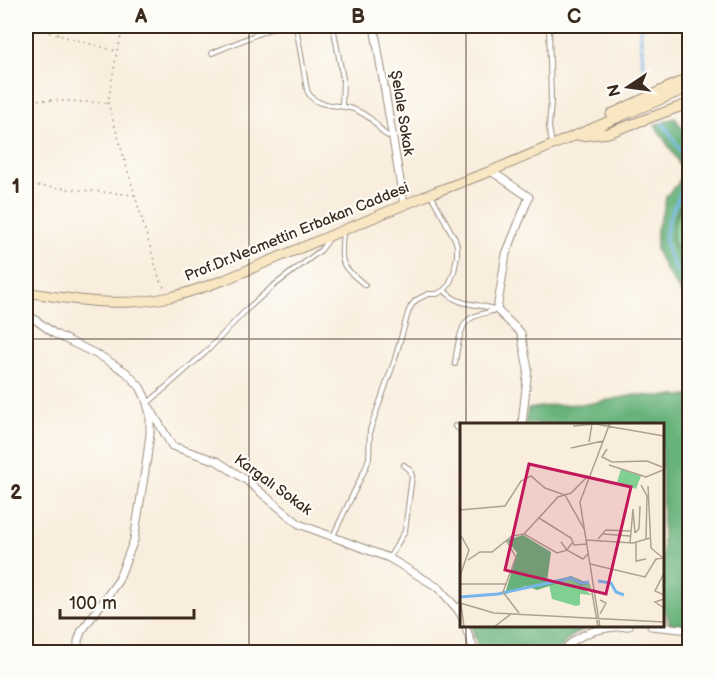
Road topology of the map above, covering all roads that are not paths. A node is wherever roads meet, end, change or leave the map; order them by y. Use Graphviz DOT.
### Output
graph roads {
  1 [pos="277,26"];
  2 [pos="296,26"];
  3 [pos="333,26"];
  4 [pos="374,26"];
  5 [pos="549,26"];
  6 [pos="212,53"];
  7 [pos="690,77"];
  8 [pos="690,87"];
  9 [pos="690,103"];
  10 [pos="342,106"];
  11 [pos="392,137"];
  12 [pos="570,137"];
  13 [pos="552,145"];
  14 [pos="491,171"];
  15 [pos="430,194"];
  16 [pos="404,205"];
  17 [pos="338,232"];
  18 [pos="365,285"];
  19 [pos="444,290"];
  20 [pos="26,292"];
  21 [pos="497,310"];
  22 [pos="26,313"];
  23 [pos="455,364"];
  24 [pos="148,403"];
  25 [pos="522,423"];
  26 [pos="455,426"];
  27 [pos="460,430"];
  28 [pos="404,465"];
  29 [pos="333,538"];
  30 [pos="389,558"];
  31 [pos="460,611"];
  32 [pos="664,613"];
  33 [pos="465,627"];
  34 [pos="617,627"];
  35 [pos="666,627"];
  36 [pos="690,630"];
  37 [pos="78,652"];
  38 [pos="475,652"];
  39 [pos="563,652"];
  1 -- 6 [label="lane"];
  2 -- 10 [label="lane"];
  3 -- 10 [label="lane"];
  4 -- 11 [label="street, Şelale Sokak"];
  5 -- 13 [label="lane"];
  7 -- 12 [label="main road, Prof.Dr.Necmettin Erbakan Caddesi"];
  8 -- 12 [label="main road, Prof.Dr.Necmettin Erbakan Caddesi"];
  9 -- 12 [label="main road, Prof.Dr.Necmettin Erbakan Caddesi"];
  10 -- 11 [label="lane"];
  11 -- 16 [label="street, Şelale Sokak"];
  12 -- 13 [label="main road, Prof.Dr.Necmettin Erbakan Caddesi"];
  13 -- 14 [label="main road, Prof.Dr.Necmettin Erbakan Caddesi"];
  14 -- 15 [label="main road, Prof.Dr.Necmettin Erbakan Caddesi"];
  14 -- 21 [label="street"];
  15 -- 16 [label="main road, Prof.Dr.Necmettin Erbakan Caddesi"];
  15 -- 19 [label="lane"];
  16 -- 17 [label="main road, Prof.Dr.Necmettin Erbakan Caddesi"];
  17 -- 18 [label="lane"];
  17 -- 20 [label="main road, Prof.Dr.Necmettin Erbakan Caddesi"];
  17 -- 24 [label="lane"];
  19 -- 21 [label="lane"];
  19 -- 29 [label="lane"];
  21 -- 23 [label="lane"];
  21 -- 25 [label="street"];
  22 -- 24 [label="street, Kargalı Sokak"];
  24 -- 29 [label="street, Kargalı Sokak"];
  24 -- 37 [label="street"];
  26 -- 27 [label="lane"];
  28 -- 30 [label="lane"];
  29 -- 30 [label="street, Kargalı Sokak"];
  30 -- 31 [label="street, Kargalı Sokak"];
  32 -- 35 [label="lane"];
  33 -- 38 [label="street"];
  34 -- 39 [label="street"];
  35 -- 36 [label="street"];
}
